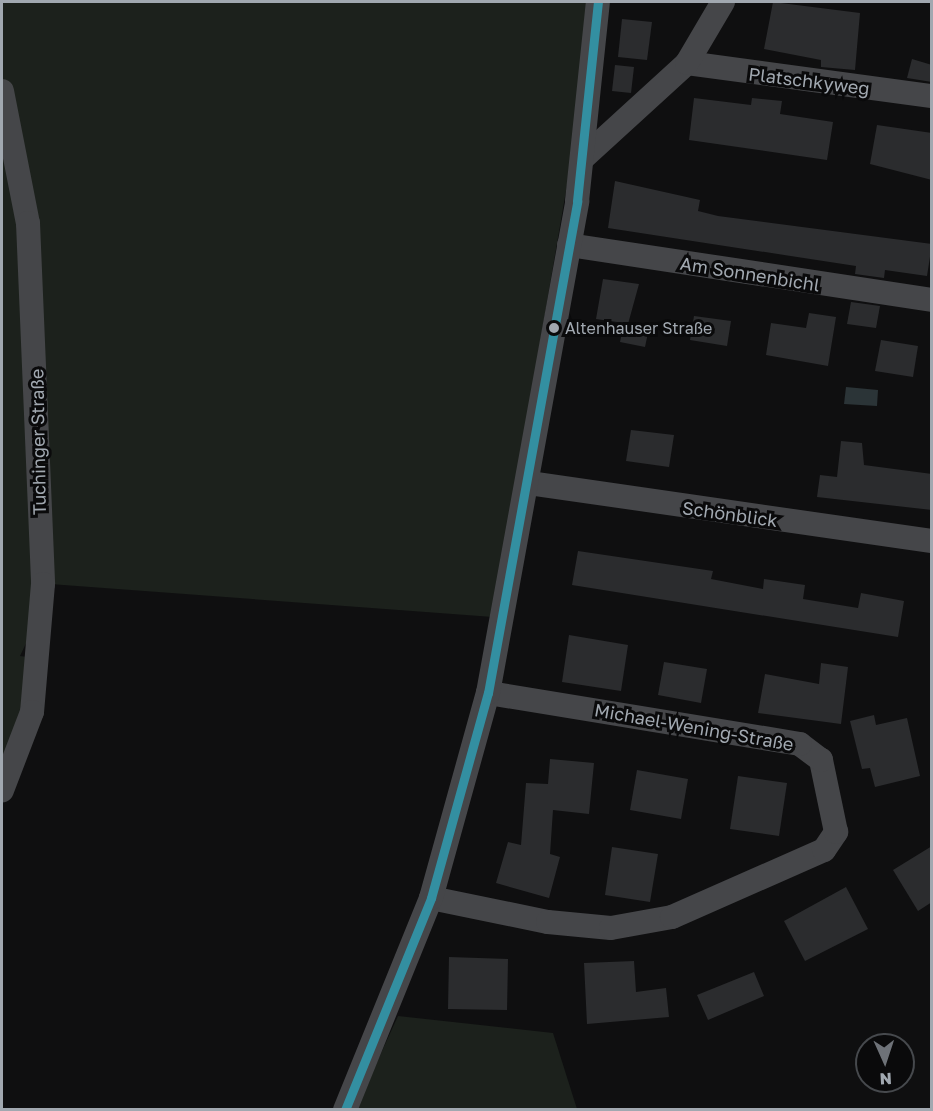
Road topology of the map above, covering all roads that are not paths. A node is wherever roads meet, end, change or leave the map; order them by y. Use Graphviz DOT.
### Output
graph roads {
  1 [pos="598,2"];
  2 [pos="723,2"];
  3 [pos="687,63"];
  4 [pos="2,91"];
  5 [pos="932,96"];
  6 [pos="582,159"];
  7 [pos="569,244"];
  8 [pos="932,300"];
  9 [pos="529,483"];
  10 [pos="932,541"];
  11 [pos="488,693"];
  12 [pos="2,790"];
  13 [pos="431,898"];
  14 [pos="345,1110"];
  1 -- 6 [label="street"];
  2 -- 3 [label="street"];
  3 -- 5 [label="street, Platschkyweg"];
  3 -- 6 [label="street"];
  4 -- 12 [label="street, Tuchinger Straße"];
  6 -- 7 [label="street"];
  7 -- 8 [label="street, Am Sonnenbichl"];
  7 -- 9 [label="street"];
  9 -- 10 [label="street, Schönblick"];
  9 -- 11 [label="street"];
  11 -- 13 [label="street"];
  11 -- 13 [label="street, Michael-Wening-Straße"];
  13 -- 14 [label="street"];
}
